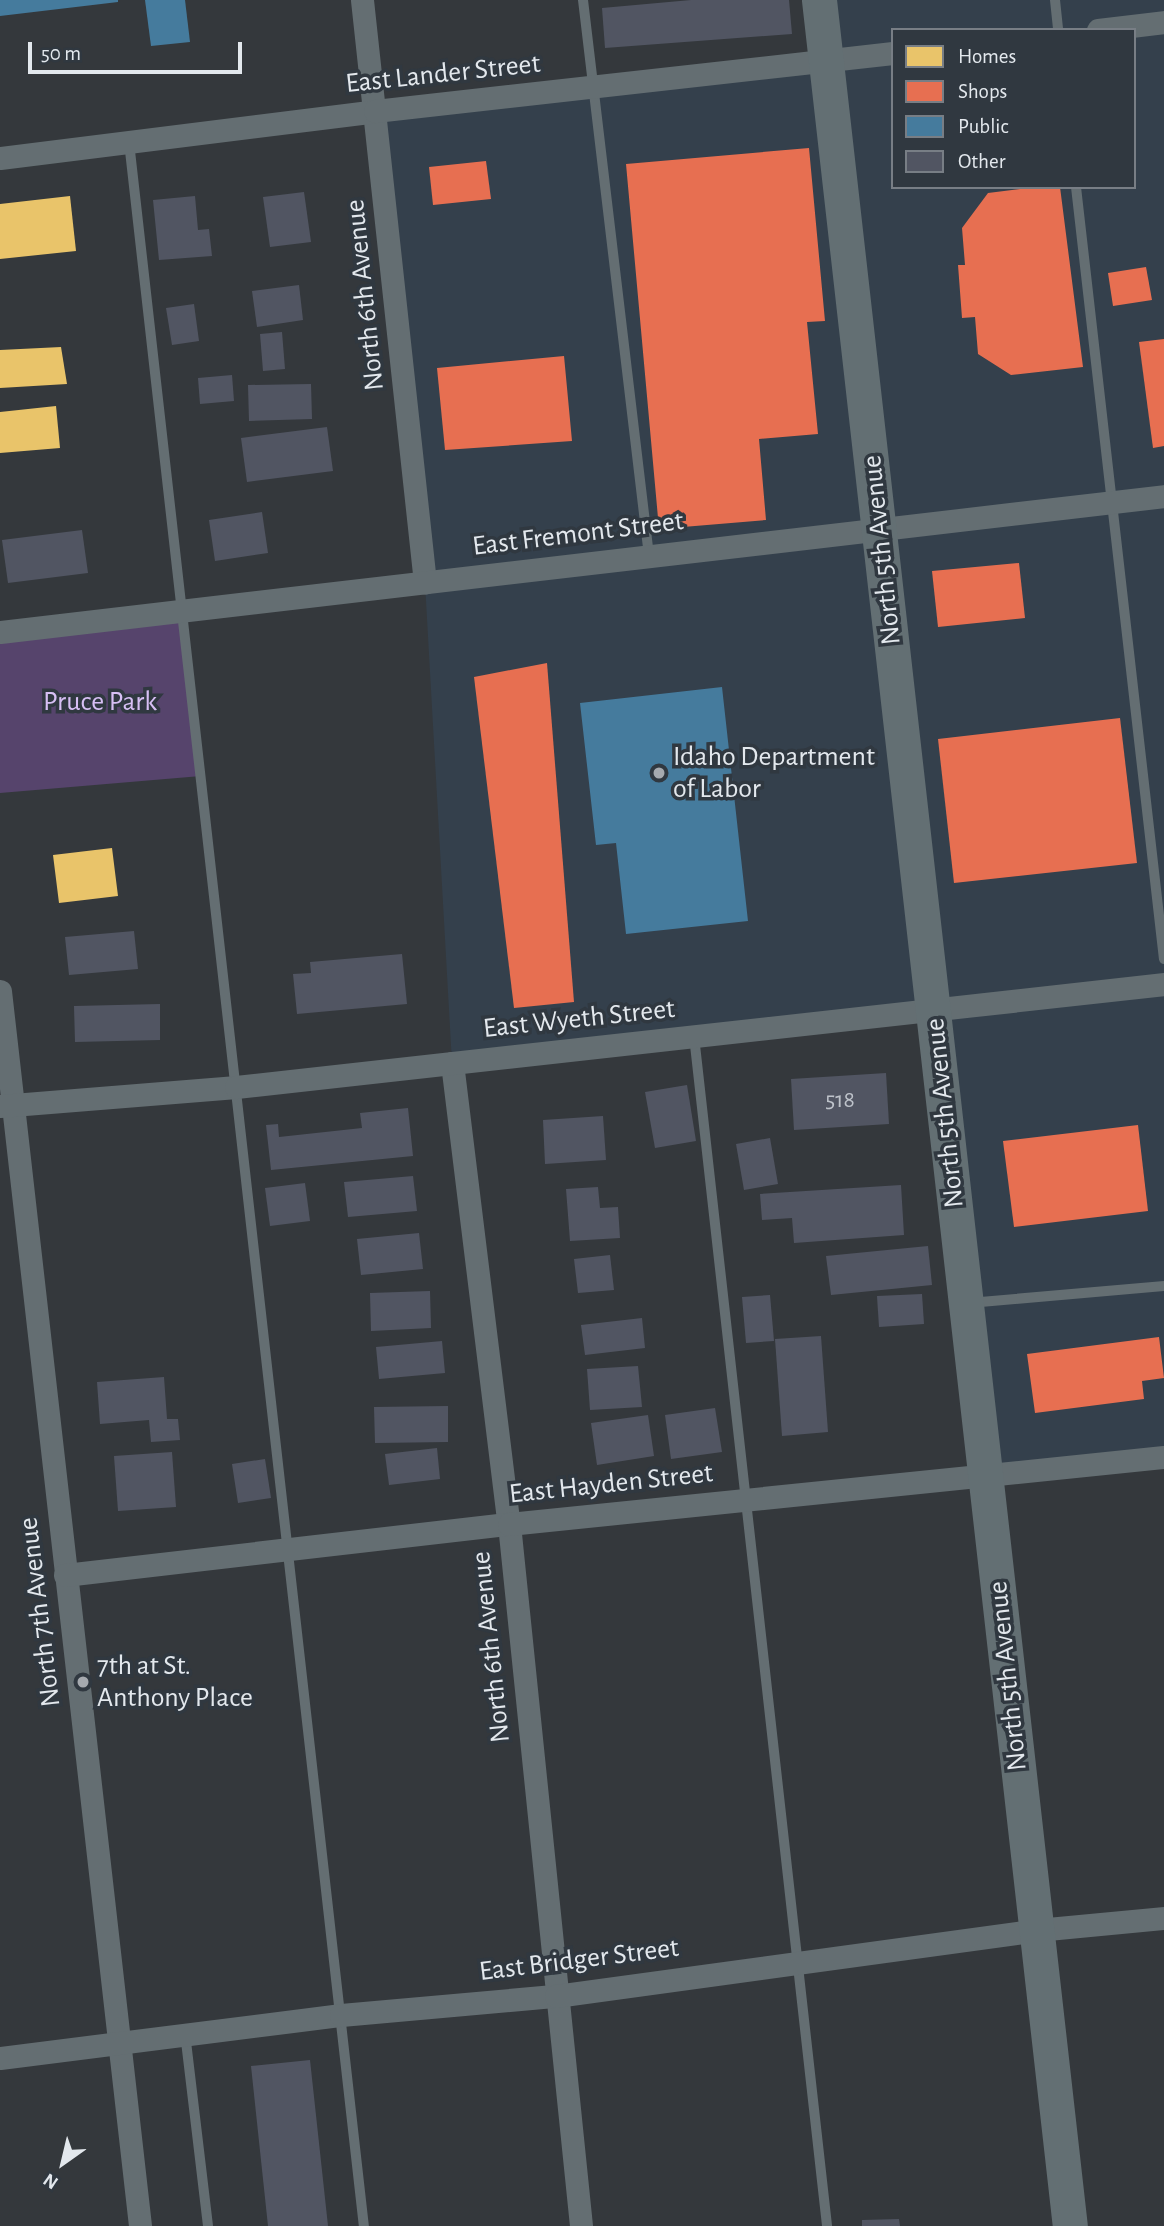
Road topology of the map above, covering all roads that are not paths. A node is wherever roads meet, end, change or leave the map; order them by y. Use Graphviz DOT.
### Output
graph roads {
  1 [pos="362,0"];
  2 [pos="583,0"];
  3 [pos="820,0"];
  4 [pos="1055,0"];
  5 [pos="1164,22"];
  6 [pos="1058,28"];
  7 [pos="1114,28"];
  8 [pos="891,53"];
  9 [pos="826,61"];
  10 [pos="594,88"];
  11 [pos="375,111"];
  12 [pos="129,142"];
  13 [pos="0,158"];
  14 [pos="1076,189"];
  15 [pos="1164,496"];
  16 [pos="1112,502"];
  17 [pos="879,529"];
  18 [pos="649,556"];
  19 [pos="425,583"];
  20 [pos="182,610"];
  21 [pos="0,632"];
  22 [pos="1164,959"];
  23 [pos="1164,984"];
  24 [pos="0,991"];
  25 [pos="933,1009"];
  26 [pos="694,1036"];
  27 [pos="452,1063"];
  28 [pos="236,1087"];
  29 [pos="7,1105"];
  30 [pos="1164,1286"];
  31 [pos="966,1303"];
  32 [pos="1164,1457"];
  33 [pos="986,1478"];
  34 [pos="746,1500"];
  35 [pos="509,1524"];
  36 [pos="288,1548"];
  37 [pos="65,1575"];
  38 [pos="1164,1918"];
  39 [pos="1037,1930"];
  40 [pos="797,1962"];
  41 [pos="556,1996"];
  42 [pos="341,2015"];
  43 [pos="185,2033"];
  44 [pos="120,2041"];
  45 [pos="0,2058"];
  46 [pos="140,2226"];
  47 [pos="208,2226"];
  48 [pos="365,2226"];
  49 [pos="582,2226"];
  50 [pos="827,2226"];
  51 [pos="1070,2226"];
  1 -- 11 [label="street, North 6th Avenue"];
  2 -- 10 [label="lane"];
  3 -- 9 [label="main road, North 5th Avenue"];
  4 -- 6 [label="lane"];
  5 -- 7 [label="street"];
  8 -- 9 [label="street, East Lander Street"];
  9 -- 10 [label="street, East Lander Street"];
  9 -- 17 [label="main road, North 5th Avenue"];
  10 -- 11 [label="street, East Lander Street"];
  10 -- 18 [label="lane"];
  11 -- 12 [label="street, East Lander Street"];
  11 -- 19 [label="street, North 6th Avenue"];
  12 -- 13 [label="street, East Lander Street"];
  12 -- 20 [label="lane"];
  14 -- 16 [label="lane"];
  15 -- 16 [label="street, East Fremont Street"];
  16 -- 17 [label="street, East Fremont Street"];
  16 -- 22 [label="lane"];
  17 -- 18 [label="street, East Fremont Street"];
  17 -- 25 [label="main road, North 5th Avenue"];
  18 -- 19 [label="street, East Fremont Street"];
  19 -- 20 [label="street, East Fremont Street"];
  20 -- 21 [label="street, East Fremont Street"];
  20 -- 28 [label="lane"];
  23 -- 25 [label="street, East Wyeth Street"];
  24 -- 29 [label="street, North 7th Avenue"];
  25 -- 26 [label="street, East Wyeth Street"];
  25 -- 31 [label="main road, North 5th Avenue"];
  26 -- 27 [label="street, East Wyeth Street"];
  26 -- 34 [label="lane"];
  27 -- 28 [label="street, East Wyeth Street"];
  27 -- 35 [label="street, North 6th Avenue"];
  28 -- 29 [label="street, East Wyeth Street"];
  28 -- 36 [label="lane"];
  29 -- 37 [label="street, North 7th Avenue"];
  30 -- 31 [label="lane"];
  31 -- 33 [label="main road, North 5th Avenue"];
  32 -- 33 [label="street, East Hayden Street"];
  33 -- 34 [label="street, East Hayden Street"];
  33 -- 39 [label="main road, North 5th Avenue"];
  34 -- 35 [label="street, East Hayden Street"];
  34 -- 40 [label="lane"];
  35 -- 36 [label="street, East Hayden Street"];
  35 -- 41 [label="street, North 6th Avenue"];
  36 -- 37 [label="street, East Hayden Street"];
  36 -- 42 [label="lane"];
  37 -- 44 [label="street, North 7th Avenue"];
  38 -- 39 [label="street, East Bridger Street"];
  39 -- 40 [label="street, East Bridger Street"];
  39 -- 51 [label="main road, North 5th Avenue"];
  40 -- 41 [label="street, East Bridger Street"];
  40 -- 50 [label="lane"];
  41 -- 42 [label="street, East Bridger Street"];
  41 -- 49 [label="street, North 6th Avenue"];
  42 -- 43 [label="street, East Bridger Street"];
  42 -- 48 [label="lane"];
  43 -- 44 [label="street, East Bridger Street"];
  43 -- 47 [label="lane"];
  44 -- 45 [label="street, East Bridger Street"];
  44 -- 46 [label="street, North 7th Avenue"];
}
